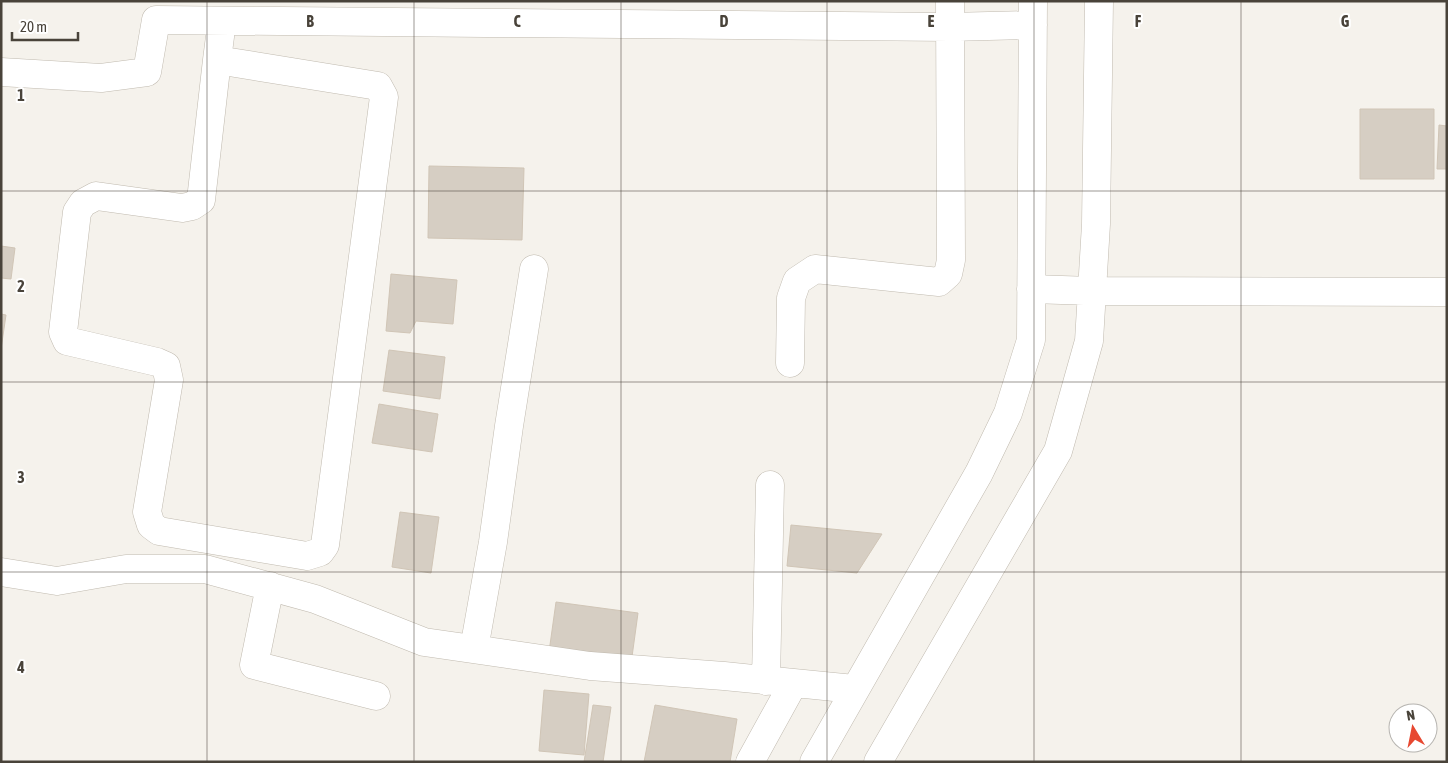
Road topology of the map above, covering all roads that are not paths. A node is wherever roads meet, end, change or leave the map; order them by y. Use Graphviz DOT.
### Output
graph roads {
  1 [pos="1098,1"];
  2 [pos="1033,13"];
  3 [pos="950,14"];
  4 [pos="222,20"];
  5 [pos="217,60"];
  6 [pos="1,72"];
  7 [pos="534,269"];
  8 [pos="1031,289"];
  9 [pos="1092,292"];
  10 [pos="1447,292"];
  11 [pos="790,363"];
  12 [pos="770,485"];
  13 [pos="1,572"];
  14 [pos="270,586"];
  15 [pos="474,649"];
  16 [pos="766,681"];
  17 [pos="793,684"];
  18 [pos="854,689"];
  19 [pos="376,696"];
  20 [pos="750,762"];
  21 [pos="814,762"];
  22 [pos="878,762"];
  1 -- 9 [label="street"];
  2 -- 3 [label="street"];
  2 -- 8 [label="street"];
  3 -- 4 [label="street"];
  3 -- 11 [label="street"];
  4 -- 5 [label="street"];
  4 -- 6 [label="street"];
  5 -- 5 [label="street"];
  7 -- 15 [label="street"];
  8 -- 9 [label="street"];
  8 -- 18 [label="street"];
  9 -- 10 [label="street"];
  9 -- 22 [label="street"];
  12 -- 16 [label="street"];
  13 -- 14 [label="street"];
  14 -- 15 [label="street"];
  14 -- 19 [label="street"];
  15 -- 16 [label="street"];
  16 -- 17 [label="street"];
  17 -- 18 [label="street"];
  17 -- 20 [label="street"];
  18 -- 21 [label="street"];
}
